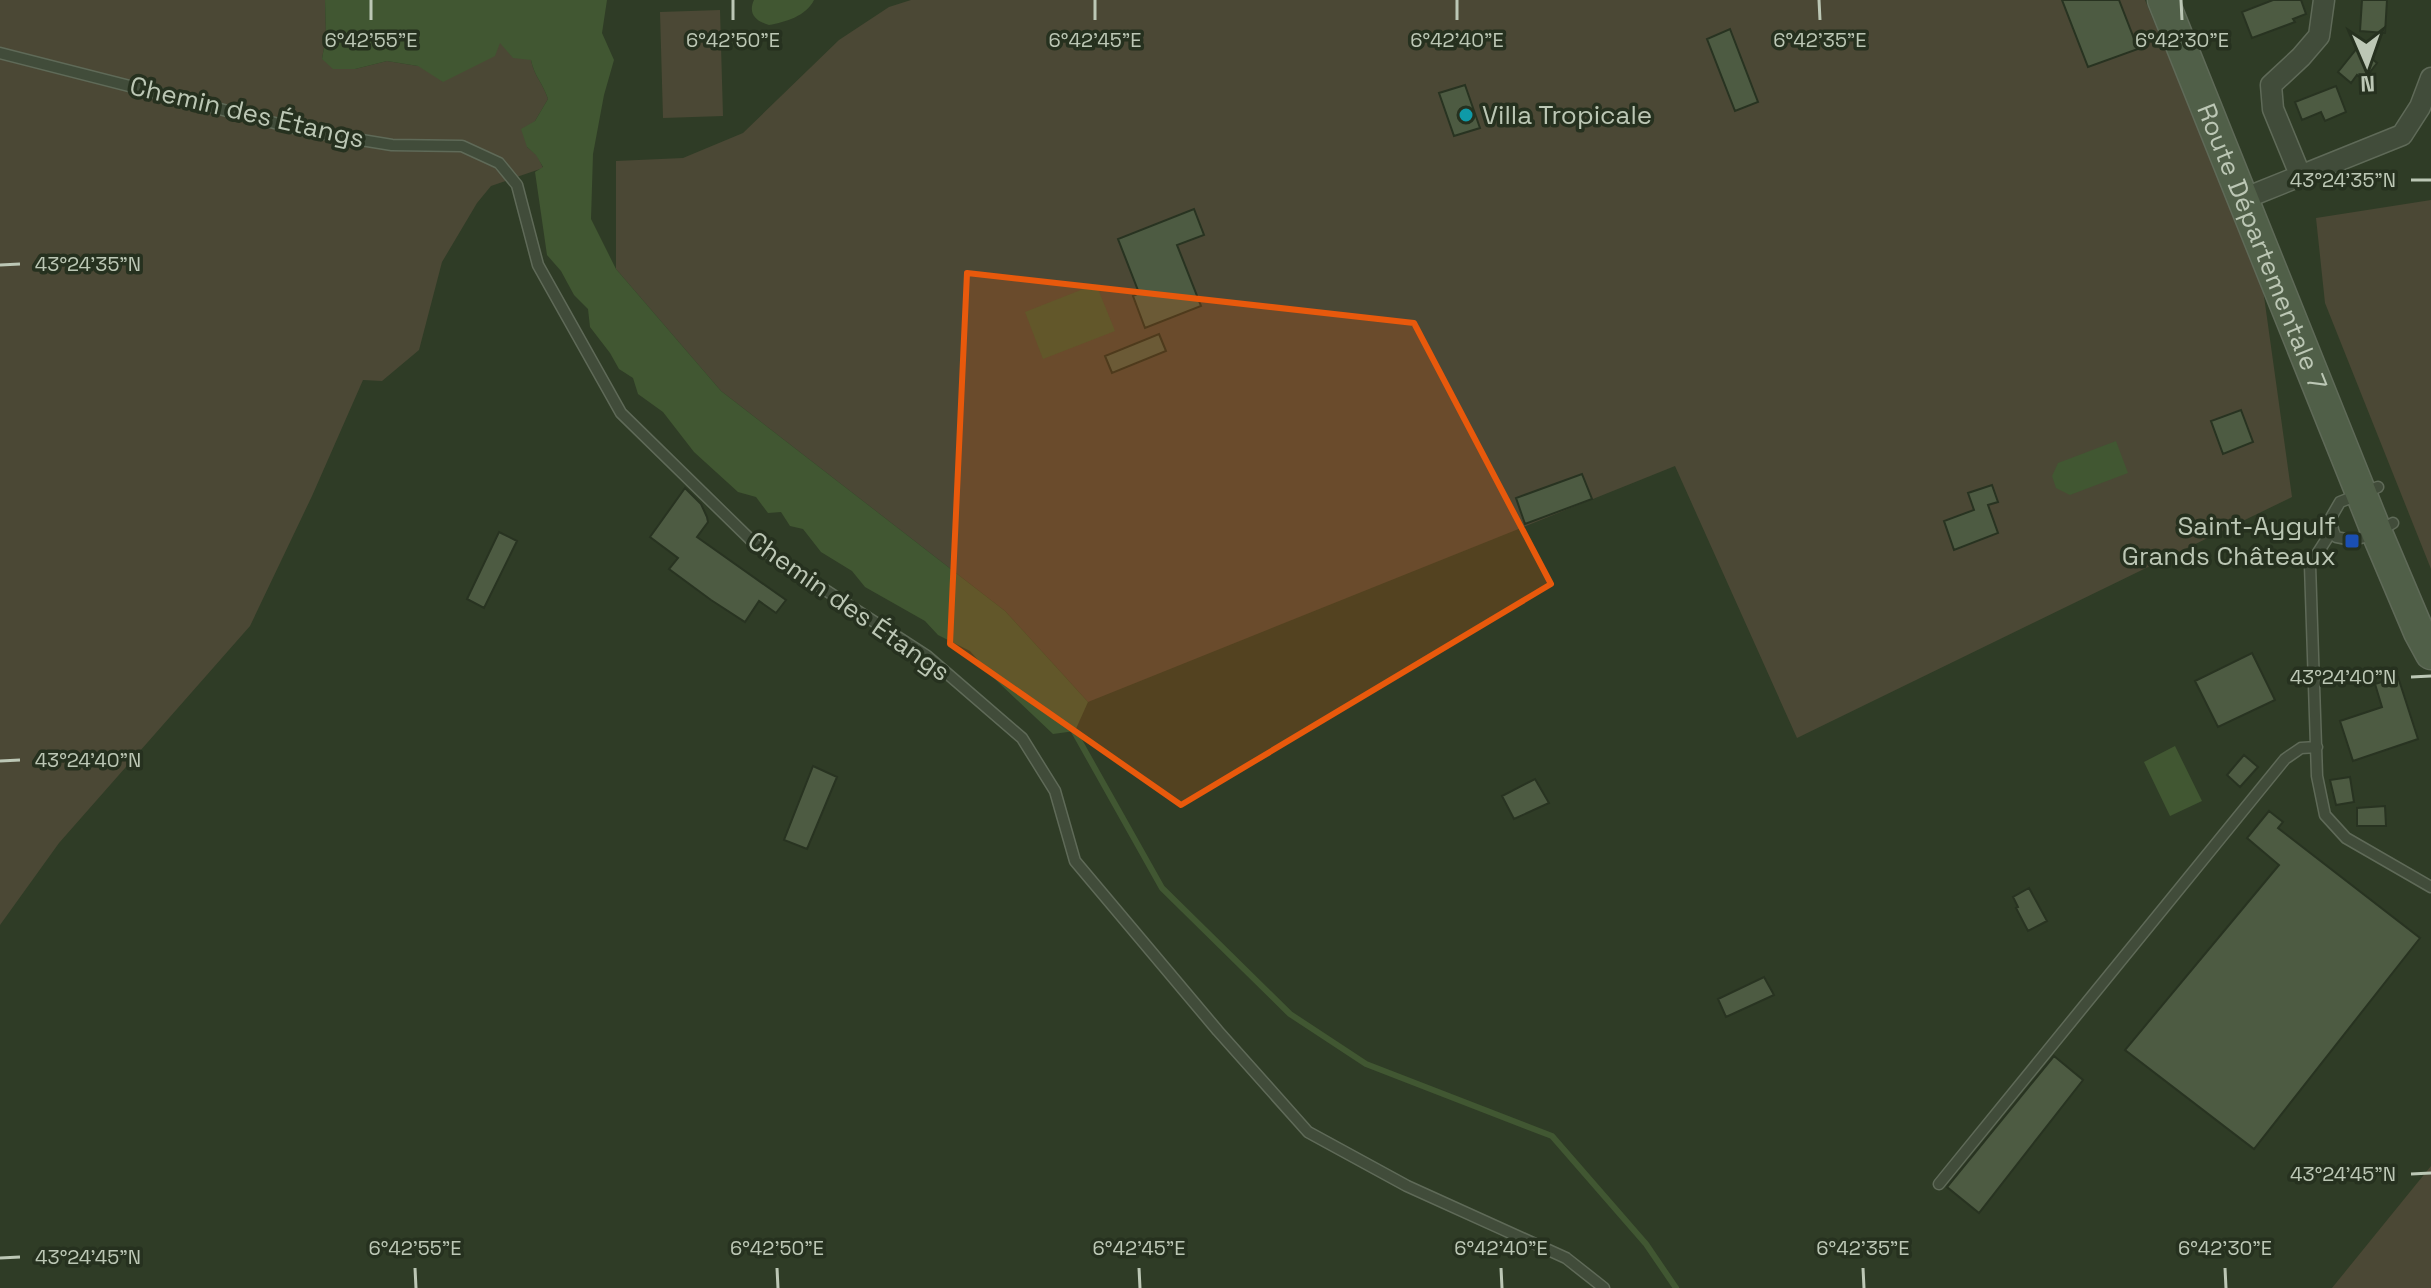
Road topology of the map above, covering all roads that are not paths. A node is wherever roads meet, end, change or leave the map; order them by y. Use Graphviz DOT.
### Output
graph roads {
  1 [pos="2163,0"];
  2 [pos="2183,0"];
  3 [pos="2324,0"];
  4 [pos="0,53"];
  5 [pos="2431,78"];
  6 [pos="2301,177"];
  7 [pos="2251,196"];
  8 [pos="2370,490"];
  9 [pos="2385,528"];
  10 [pos="2333,529"];
  11 [pos="2431,616"];
  12 [pos="2431,654"];
  13 [pos="2317,747"];
  14 [pos="2431,887"];
  15 [pos="1939,1184"];
  16 [pos="1604,1288"];
  1 -- 7 [label="main road, Route Départementale 7"];
  2 -- 7 [label="main road, Route Départementale 7"];
  3 -- 6 [label="street"];
  4 -- 16 [label="lane, Chemin des Étangs"];
  5 -- 6 [label="street"];
  6 -- 7 [label="street"];
  7 -- 8 [label="main road, Route Départementale 7"];
  8 -- 9 [label="main road, Route Départementale 7"];
  8 -- 10 [label="lane"];
  9 -- 10 [label="lane"];
  9 -- 11 [label="main road, Route Départementale 7"];
  9 -- 12 [label="main road, Route Départementale 7"];
  10 -- 13 [label="lane"];
  13 -- 14 [label="lane"];
  13 -- 15 [label="lane"];
}
